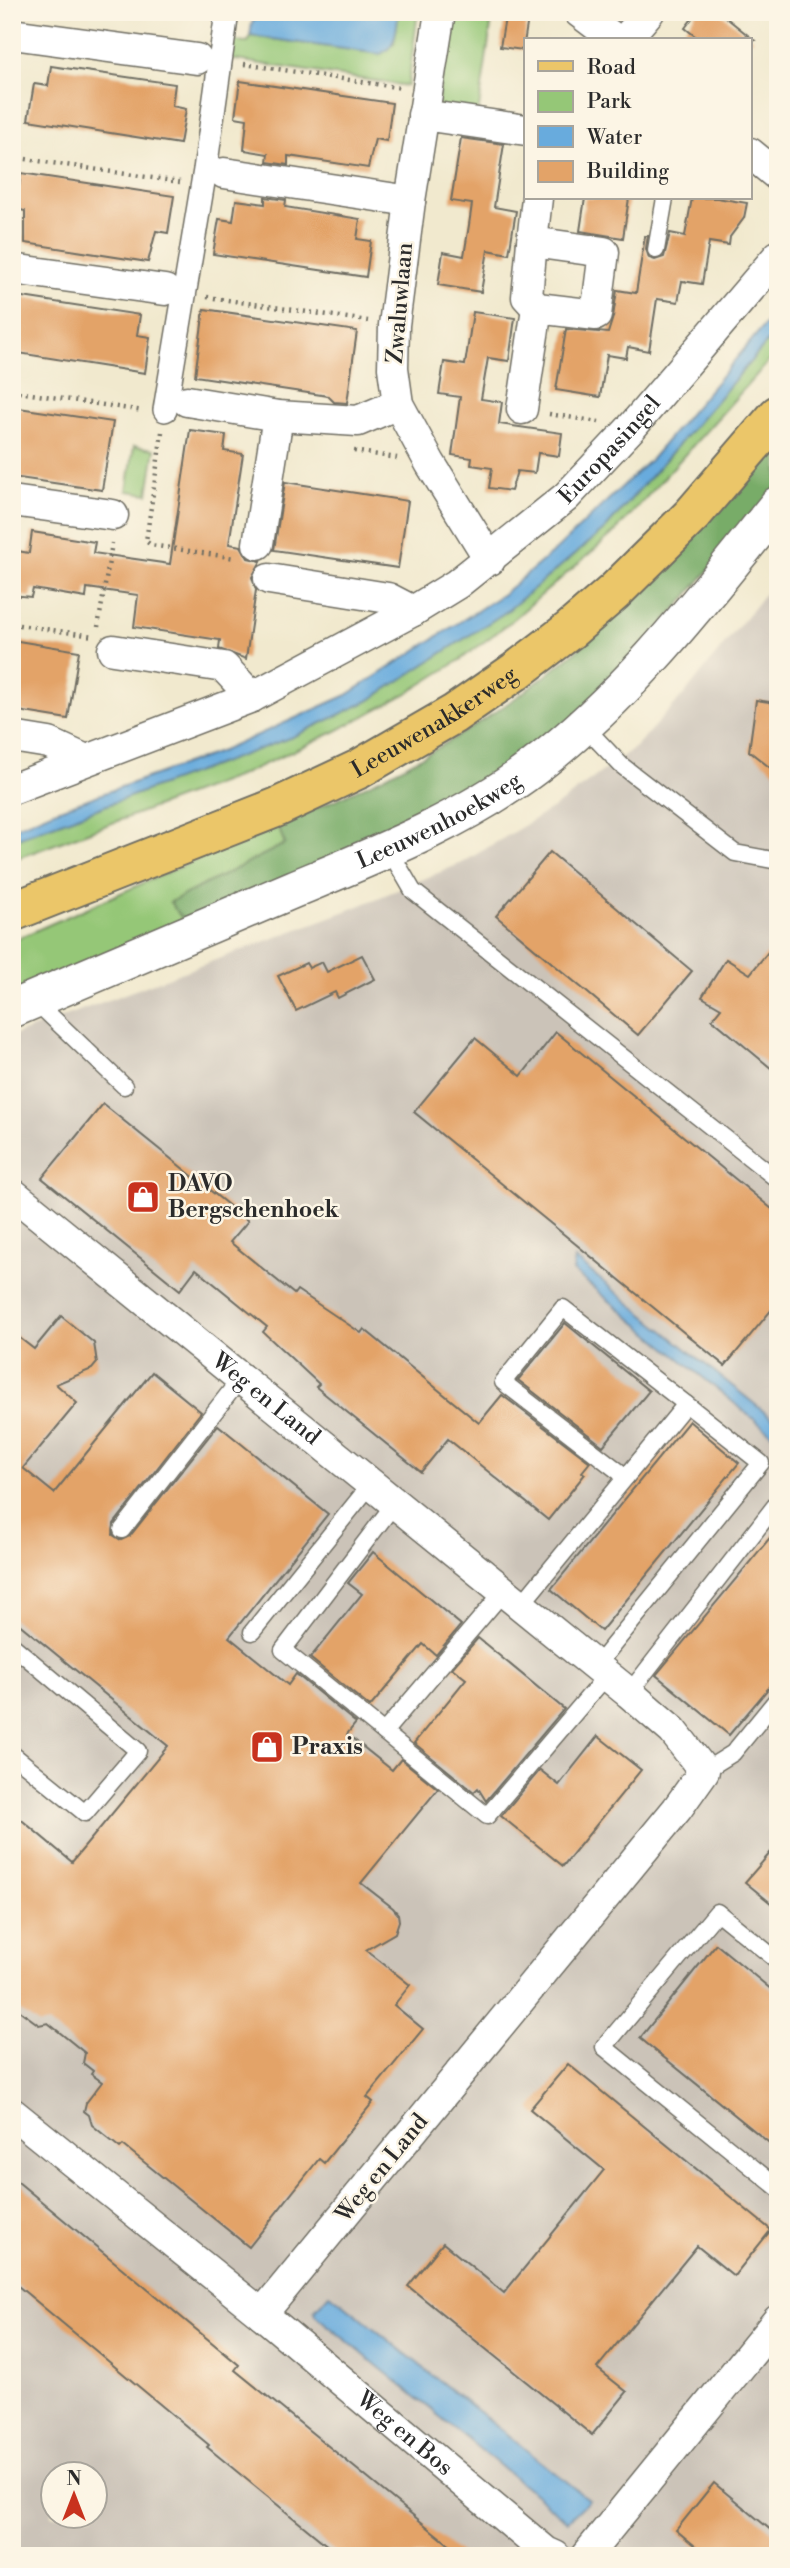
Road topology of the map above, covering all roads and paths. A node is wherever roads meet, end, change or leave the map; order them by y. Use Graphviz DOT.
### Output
graph roads {
  1 [pos="227,12"];
  2 [pos="440,12"];
  3 [pos="579,12"];
  4 [pos="649,12"];
  5 [pos="12,34"];
  6 [pos="614,38"];
  7 [pos="627,38"];
  8 [pos="208,60"];
  9 [pos="425,104"];
  10 [pos="524,129"];
  11 [pos="752,155"];
  12 [pos="12,157"];
  13 [pos="778,176"];
  14 [pos="213,179"];
  15 [pos="537,200"];
  16 [pos="665,200"];
  17 [pos="410,201"];
  18 [pos="532,242"];
  19 [pos="656,250"];
  20 [pos="778,256"];
  21 [pos="12,269"];
  22 [pos="175,292"];
  23 [pos="537,308"];
  24 [pos="394,325"];
  25 [pos="12,391"];
  26 [pos="398,404"];
  27 [pos="172,409"];
  28 [pos="522,409"];
  29 [pos="778,415"];
  30 [pos="278,416"];
  31 [pos="631,428"];
  32 [pos="12,501"];
  33 [pos="778,505"];
  34 [pos="113,515"];
  35 [pos="251,552"];
  36 [pos="490,560"];
  37 [pos="269,579"];
  38 [pos="412,611"];
  39 [pos="12,624"];
  40 [pos="113,650"];
  41 [pos="252,697"];
  42 [pos="584,726"];
  43 [pos="12,737"];
  44 [pos="86,760"];
  45 [pos="12,789"];
  46 [pos="388,848"];
  47 [pos="778,860"];
  48 [pos="12,912"];
  49 [pos="23,1005"];
  50 [pos="124,1086"];
  51 [pos="778,1180"];
  52 [pos="12,1193"];
  53 [pos="241,1378"];
  54 [pos="686,1404"];
  55 [pos="626,1477"];
  56 [pos="371,1484"];
  57 [pos="778,1502"];
  58 [pos="396,1503"];
  59 [pos="122,1530"];
  60 [pos="512,1598"];
  61 [pos="252,1632"];
  62 [pos="12,1645"];
  63 [pos="611,1678"];
  64 [pos="778,1698"];
  65 [pos="384,1732"];
  66 [pos="12,1754"];
  67 [pos="704,1771"];
  68 [pos="778,1961"];
  69 [pos="12,2113"];
  70 [pos="778,2188"];
  71 [pos="262,2315"];
  72 [pos="778,2320"];
  73 [pos="548,2554"];
  74 [pos="586,2556"];
  1 -- 8 [label="street"];
  2 -- 9 [label="street, Zwaluwlaan"];
  3 -- 6 [label="street"];
  4 -- 7 [label="street"];
  5 -- 8 [label="street"];
  8 -- 9 [label="path"];
  8 -- 14 [label="street"];
  9 -- 10 [label="street"];
  9 -- 17 [label="street, Zwaluwlaan"];
  11 -- 13 [label="street"];
  12 -- 14 [label="path"];
  14 -- 17 [label="street"];
  14 -- 22 [label="street"];
  15 -- 18 [label="street"];
  16 -- 19 [label="lane"];
  17 -- 24 [label="street, Zwaluwlaan"];
  18 -- 23 [label="street"];
  18 -- 23 [label="street"];
  20 -- 31 [label="street, Europasingel"];
  21 -- 22 [label="street"];
  22 -- 24 [label="path"];
  22 -- 27 [label="street"];
  23 -- 28 [label="street"];
  24 -- 26 [label="street, Zwaluwlaan"];
  25 -- 27 [label="path"];
  26 -- 30 [label="street"];
  26 -- 36 [label="street, Zwaluwlaan"];
  27 -- 30 [label="street"];
  27 -- 35 [label="path"];
  28 -- 31 [label="path"];
  29 -- 48 [label="main road, Leeuwenakkerweg"];
  30 -- 35 [label="street"];
  31 -- 36 [label="street, Europasingel"];
  32 -- 34 [label="street"];
  33 -- 42 [label="street, Leeuwenhoekweg"];
  34 -- 39 [label="path"];
  36 -- 38 [label="street, Europasingel"];
  37 -- 38 [label="street"];
  38 -- 41 [label="street, Europasingel"];
  40 -- 41 [label="street"];
  41 -- 44 [label="street, Europasingel"];
  42 -- 46 [label="street, Leeuwenhoekweg"];
  42 -- 47 [label="lane"];
  43 -- 44 [label="street"];
  44 -- 45 [label="street, Europasingel"];
  46 -- 49 [label="street, Leeuwenhoekweg"];
  46 -- 51 [label="lane"];
  49 -- 50 [label="lane"];
  52 -- 53 [label="street, Weg en Land"];
  53 -- 56 [label="street, Weg en Land"];
  53 -- 59 [label="lane"];
  54 -- 55 [label="lane"];
  54 -- 55 [label="lane"];
  54 -- 63 [label="lane"];
  55 -- 60 [label="lane"];
  56 -- 58 [label="street, Weg en Land"];
  56 -- 61 [label="lane"];
  57 -- 63 [label="lane"];
  58 -- 60 [label="street, Weg en Land"];
  58 -- 65 [label="lane"];
  60 -- 63 [label="street, Weg en Land"];
  60 -- 65 [label="lane"];
  62 -- 66 [label="lane"];
  63 -- 65 [label="lane"];
  63 -- 67 [label="street, Weg en Land"];
  64 -- 67 [label="lane, Weg en Land"];
  67 -- 71 [label="street, Weg en Land"];
  68 -- 70 [label="lane"];
  69 -- 71 [label="street"];
  71 -- 73 [label="street, Weg en Bos"];
  72 -- 74 [label="street"];
}
